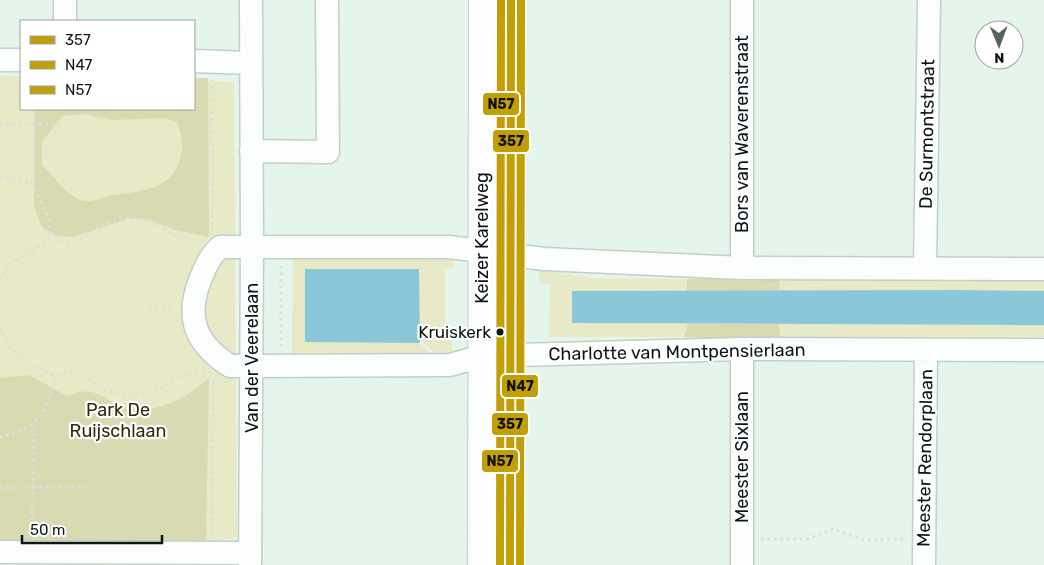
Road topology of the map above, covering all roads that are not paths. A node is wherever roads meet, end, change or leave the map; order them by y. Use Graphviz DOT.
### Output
graph roads {
  1 [pos="65,0"];
  2 [pos="251,0"];
  3 [pos="327,0"];
  4 [pos="483,0"];
  5 [pos="511,0"];
  6 [pos="742,0"];
  7 [pos="929,0"];
  8 [pos="65,20"];
  9 [pos="0,60"];
  10 [pos="20,60"];
  11 [pos="203,62"];
  12 [pos="250,63"];
  13 [pos="251,151"];
  14 [pos="252,247"];
  15 [pos="482,250"];
  16 [pos="511,255"];
  17 [pos="924,267"];
  18 [pos="742,268"];
  19 [pos="1044,268"];
  20 [pos="742,349"];
  21 [pos="926,350"];
  22 [pos="1044,350"];
  23 [pos="482,356"];
  24 [pos="511,356"];
  25 [pos="252,366"];
  26 [pos="0,552"];
  27 [pos="60,559"];
  28 [pos="250,559"];
  29 [pos="482,565"];
  30 [pos="510,565"];
  31 [pos="742,565"];
  32 [pos="924,565"];
  1 -- 8 [label="street"];
  2 -- 12 [label="street, Van der Veerelaan"];
  3 -- 13 [label="street"];
  4 -- 15 [label="main road, Keizer Karelweg"];
  5 -- 16 [label="main road, Keizer Karelweg"];
  6 -- 18 [label="street, Bors van Waverenstraat"];
  7 -- 17 [label="street, De Surmontstraat"];
  9 -- 10 [label="street"];
  11 -- 12 [label="street"];
  12 -- 13 [label="street, Van der Veerelaan"];
  13 -- 14 [label="street, Van der Veerelaan"];
  14 -- 15 [label="street"];
  14 -- 25 [label="street, Van der Veerelaan"];
  14 -- 25 [label="street, Charlotte van Montpensierlaan"];
  15 -- 16 [label="street"];
  15 -- 23 [label="main road, Keizer Karelweg"];
  16 -- 18 [label="street"];
  16 -- 24 [label="main road, Keizer Karelweg"];
  17 -- 18 [label="street"];
  17 -- 19 [label="street"];
  20 -- 21 [label="street, Charlotte van Montpensierlaan"];
  20 -- 24 [label="street, Charlotte van Montpensierlaan"];
  20 -- 31 [label="street, Meester Sixlaan"];
  21 -- 22 [label="street, Charlotte van Montpensierlaan"];
  21 -- 32 [label="street, Meester Rendorplaan"];
  23 -- 24 [label="street, Charlotte van Montpensierlaan"];
  23 -- 25 [label="street, Charlotte van Montpensierlaan"];
  23 -- 29 [label="main road, Keizer Karelweg"];
  24 -- 30 [label="main road, Keizer Karelweg"];
  25 -- 28 [label="street, Van der Veerelaan"];
  26 -- 27 [label="street"];
  27 -- 28 [label="street"];
}
